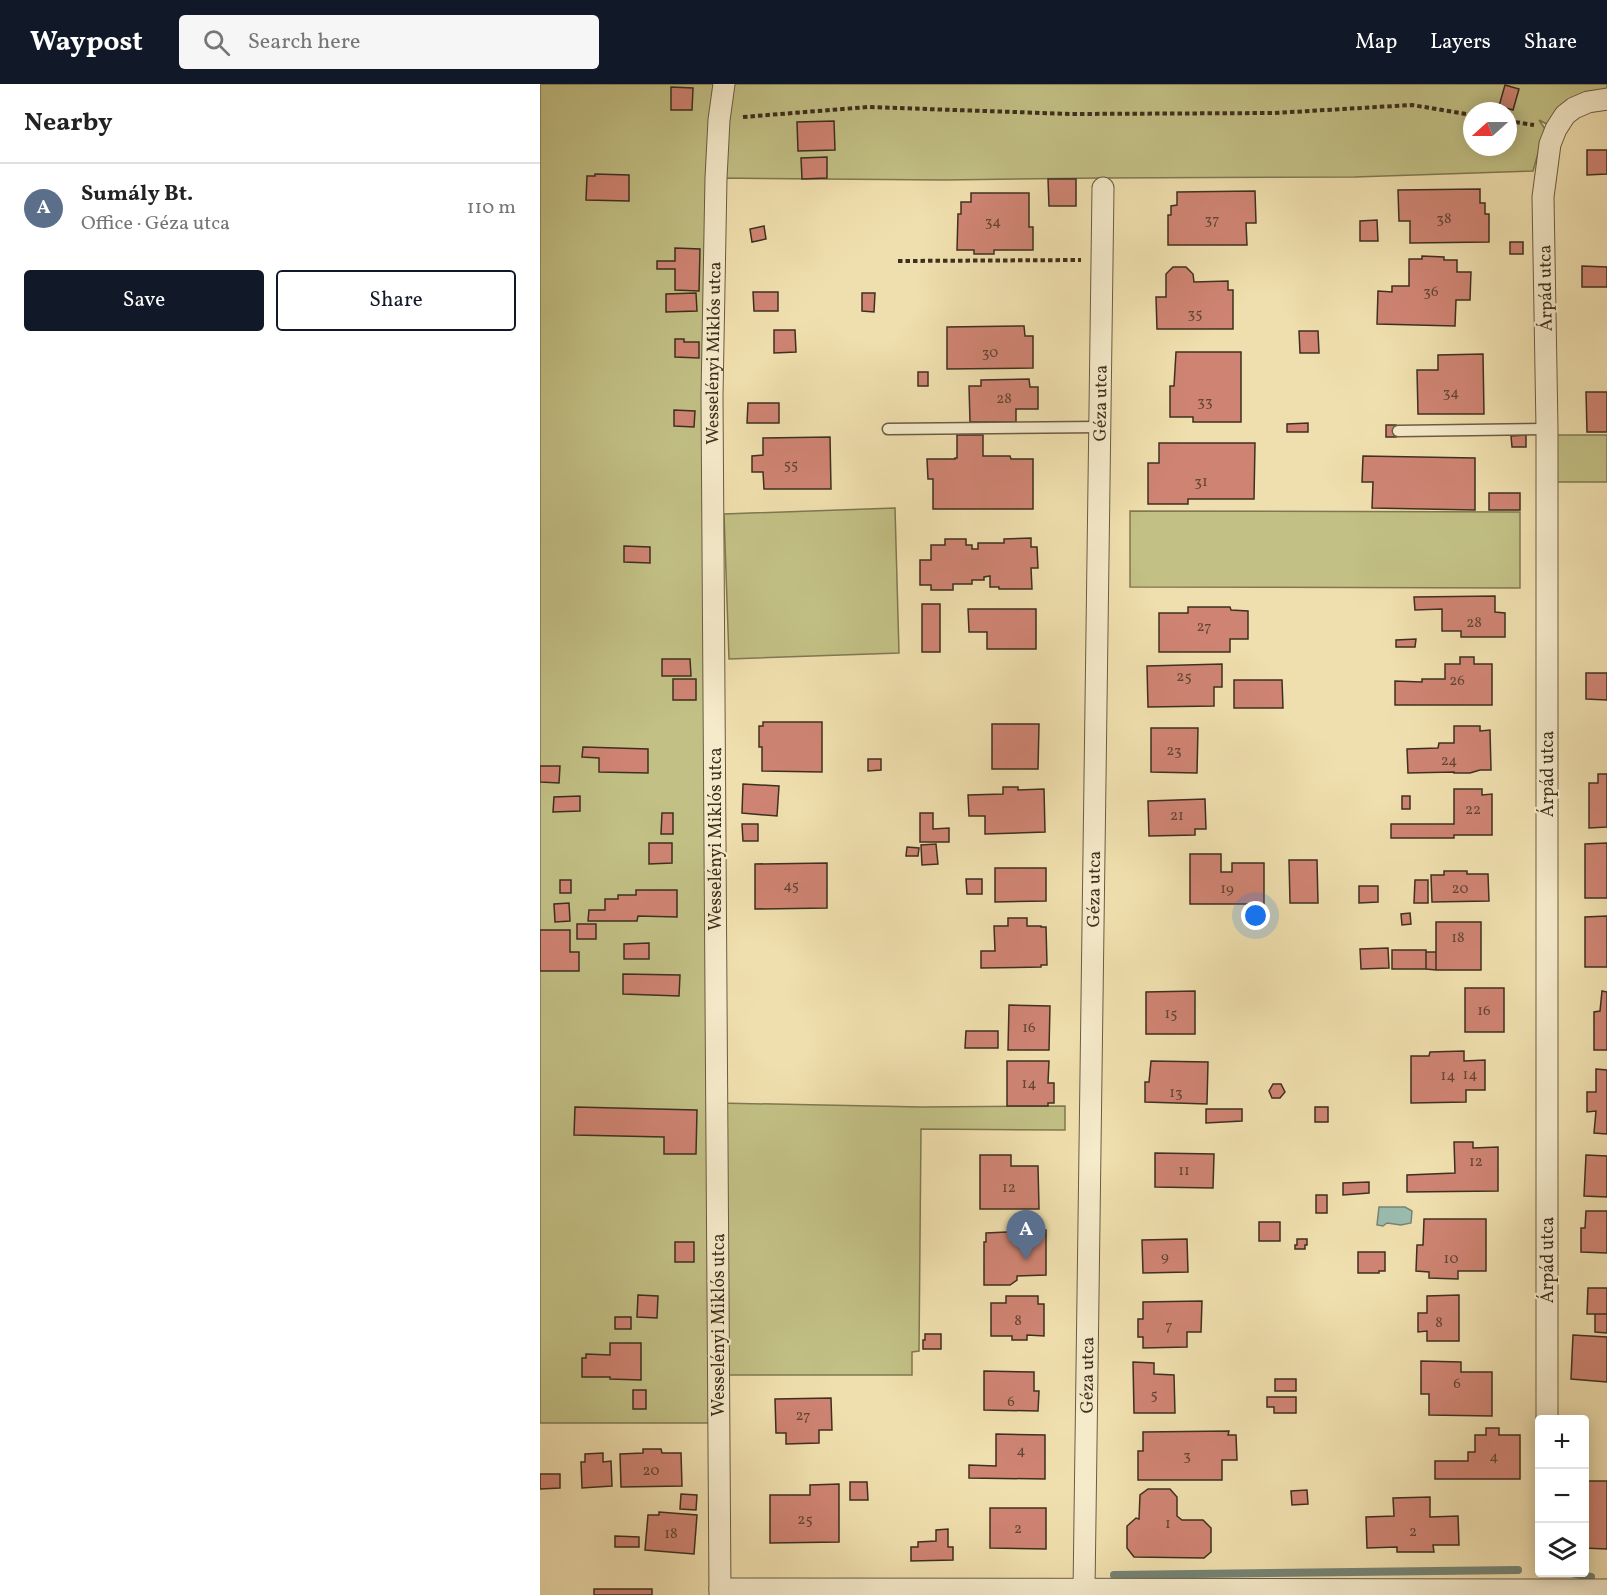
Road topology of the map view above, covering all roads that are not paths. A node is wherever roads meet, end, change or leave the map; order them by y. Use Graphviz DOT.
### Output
graph roads {
  1 [pos="724,84"];
  2 [pos="1607,99"];
  3 [pos="1103,188"];
  4 [pos="1101,427"];
  5 [pos="888,429"];
  6 [pos="1547,429"];
  7 [pos="1398,431"];
  8 [pos="1547,1415"];
  9 [pos="1548,1581"];
  10 [pos="1607,1590"];
  11 [pos="1084,1591"];
  12 [pos="720,1592"];
  1 -- 12 [label="street, Wesselényi Miklós utca"];
  2 -- 6 [label="street, Árpád utca"];
  3 -- 4 [label="street, Géza utca"];
  4 -- 5 [label="lane"];
  4 -- 11 [label="street, Géza utca"];
  6 -- 7 [label="lane"];
  6 -- 8 [label="street, Árpád utca"];
  9 -- 10 [label="street"];
  9 -- 11 [label="street"];
  11 -- 12 [label="street"];
}
